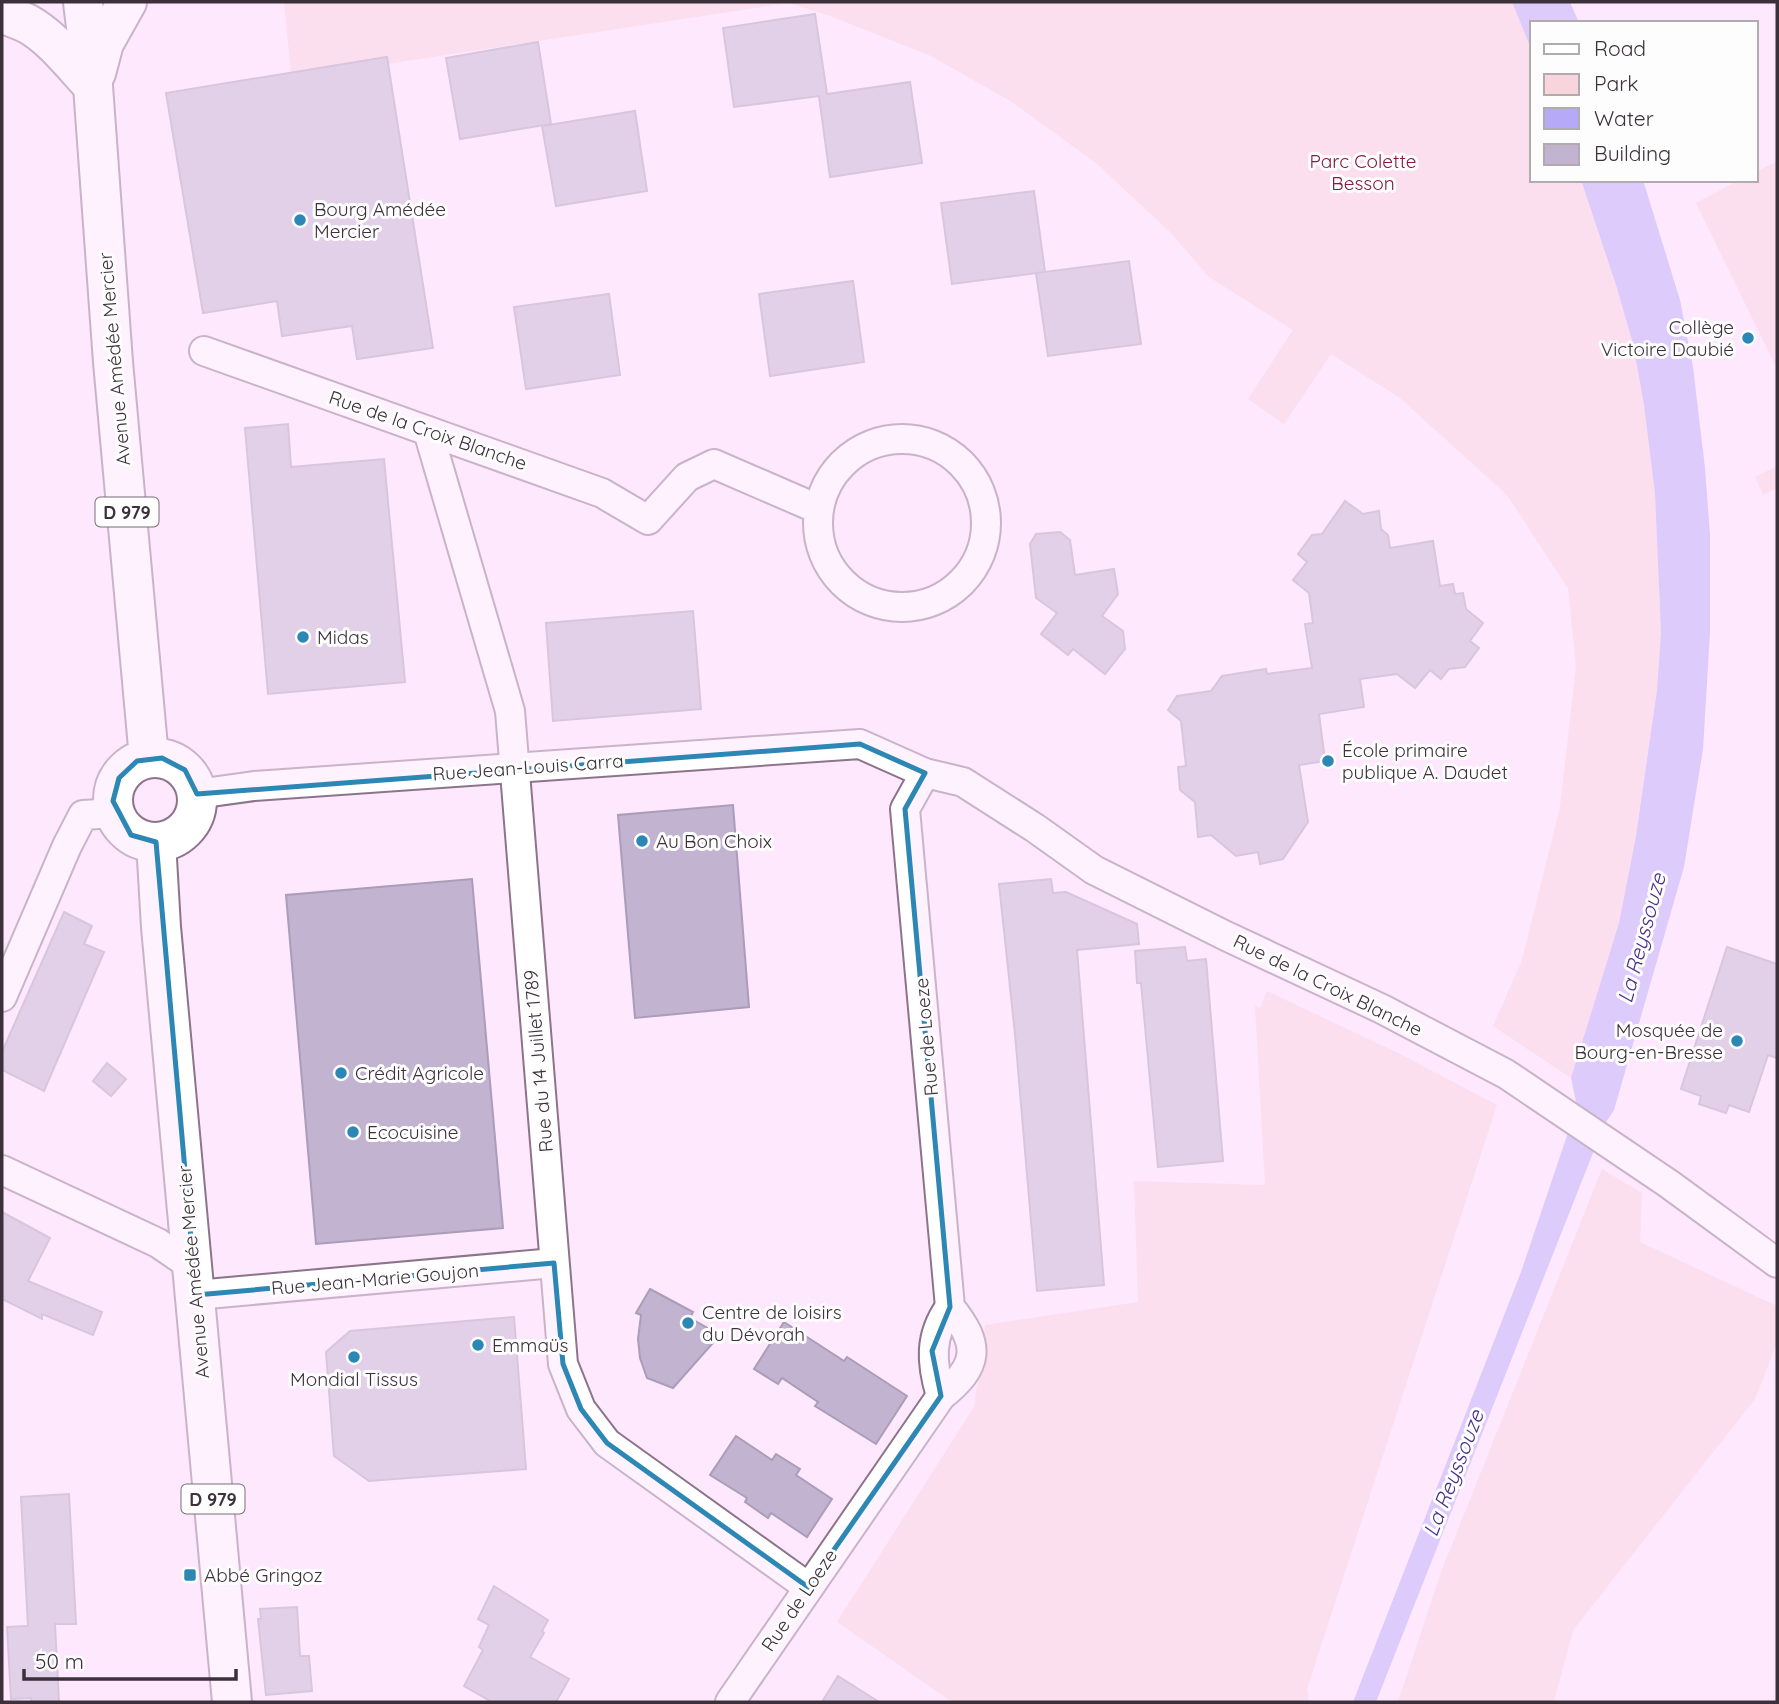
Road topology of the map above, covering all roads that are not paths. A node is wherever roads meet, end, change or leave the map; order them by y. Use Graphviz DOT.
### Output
graph roads {
  1 [pos="83,2"];
  2 [pos="127,2"];
  3 [pos="2,13"];
  4 [pos="93,86"];
  5 [pos="204,351"];
  6 [pos="428,431"];
  7 [pos="818,509"];
  8 [pos="860,744"];
  9 [pos="149,758"];
  10 [pos="514,768"];
  11 [pos="925,773"];
  12 [pos="197,793"];
  13 [pos="115,813"];
  14 [pos="156,842"];
  15 [pos="2,997"];
  16 [pos="2,1170"];
  17 [pos="554,1263"];
  18 [pos="1777,1263"];
  19 [pos="194,1281"];
  20 [pos="950,1307"];
  21 [pos="941,1396"];
  22 [pos="808,1587"];
  23 [pos="232,1702"];
  24 [pos="730,1702"];
  1 -- 4 [label="main road, Avenue Amédée Mercier / D 979"];
  2 -- 4 [label="main road"];
  3 -- 4 [label="main road"];
  4 -- 9 [label="main road, Avenue Amédée Mercier / D 979"];
  5 -- 6 [label="street, Rue de la Croix Blanche"];
  6 -- 7 [label="street, Rue de la Croix Blanche"];
  6 -- 10 [label="street, Rue du 14 Juillet 1789"];
  7 -- 7 [label="street"];
  8 -- 10 [label="street, Rue Jean-Louis Carra"];
  8 -- 11 [label="street, Rue de la Croix Blanche"];
  9 -- 12 [label="main road"];
  9 -- 13 [label="main road"];
  10 -- 12 [label="street, Rue Jean-Louis Carra"];
  10 -- 17 [label="street, Rue du 14 Juillet 1789"];
  11 -- 18 [label="street, Rue de la Croix Blanche"];
  11 -- 20 [label="street, Rue de Loeze"];
  12 -- 14 [label="main road"];
  13 -- 14 [label="main road"];
  13 -- 15 [label="street"];
  14 -- 19 [label="main road, Avenue Amédée Mercier / D 979"];
  16 -- 19 [label="street"];
  17 -- 19 [label="street, Rue Jean-Marie Goujon"];
  17 -- 22 [label="street, Rue du 14 Juillet 1789"];
  19 -- 23 [label="main road, Avenue Amédée Mercier / D 979"];
  20 -- 21 [label="street"];
  20 -- 21 [label="street, Rue de Loeze"];
  21 -- 22 [label="street, Rue de Loeze"];
  22 -- 24 [label="street, Rue de Loeze"];
}
